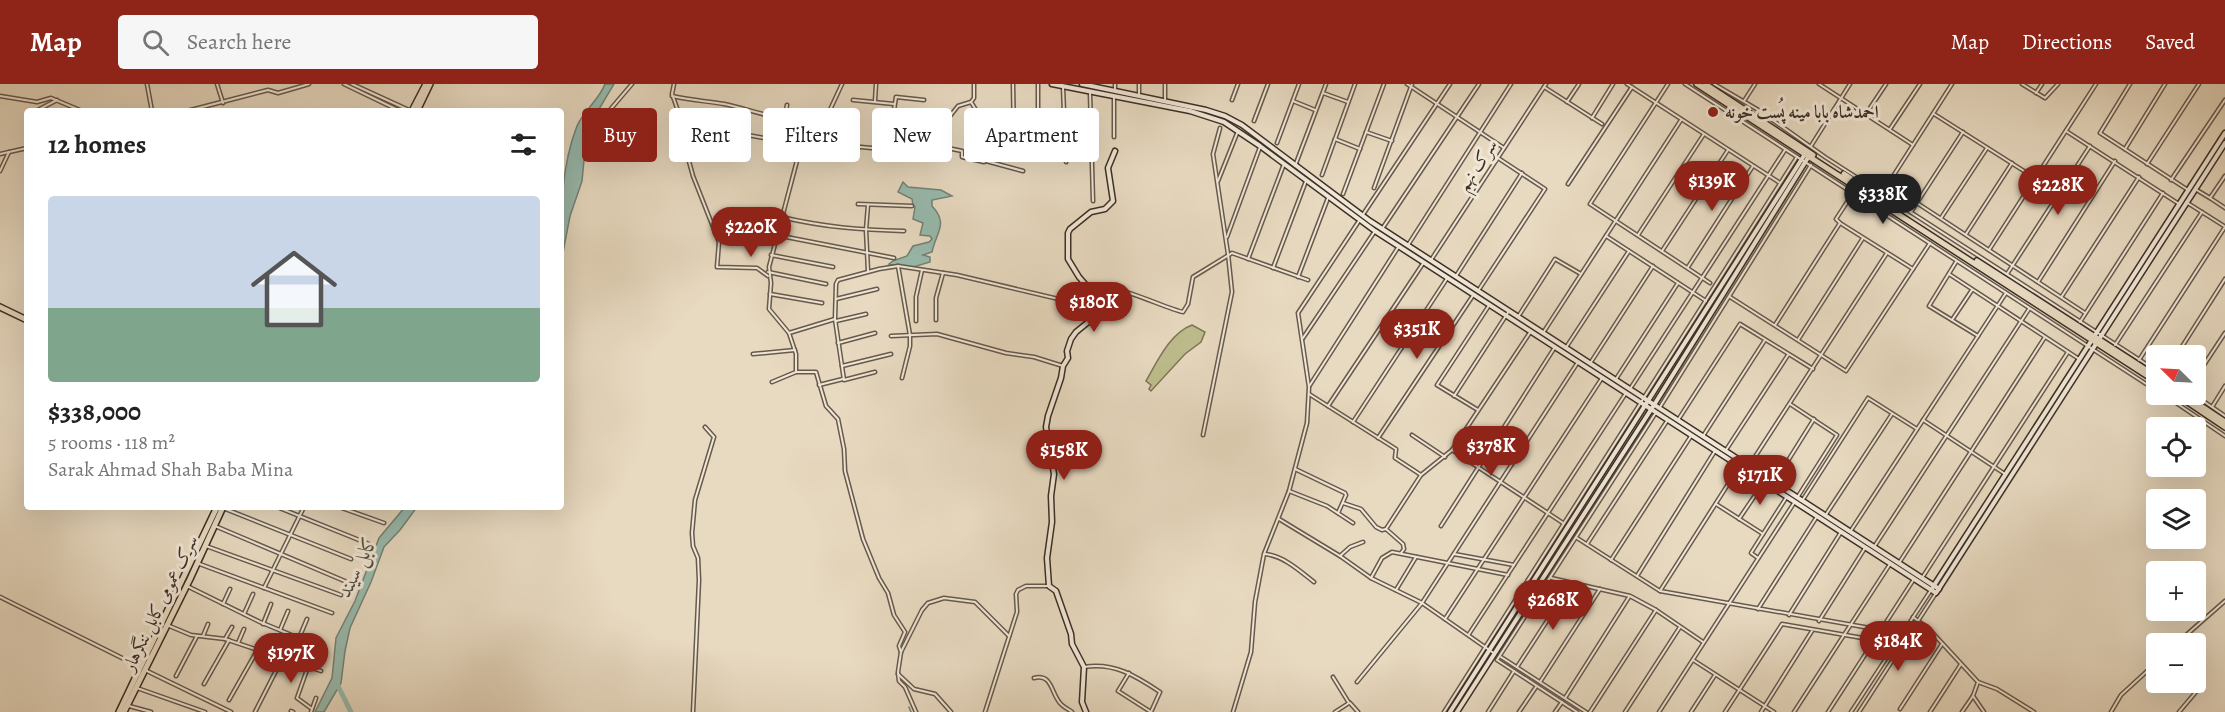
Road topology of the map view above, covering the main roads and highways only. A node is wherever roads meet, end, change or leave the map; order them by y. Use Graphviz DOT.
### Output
graph roads {
  1 [pos="428,84"];
  2 [pos="1697,84"];
  3 [pos="1705,84"];
  4 [pos="416,108"];
  5 [pos="1807,155"];
  6 [pos="0,307"];
  7 [pos="24,319"];
  8 [pos="2096,338"];
  9 [pos="2146,373"];
  10 [pos="2192,405"];
  11 [pos="2200,405"];
  12 [pos="2225,422"];
  13 [pos="2225,427"];
  14 [pos="216,510"];
  15 [pos="222,510"];
  16 [pos="144,669"];
  17 [pos="125,709"];
  18 [pos="119,712"];
  1 -- 4 [label="highway"];
  2 -- 5 [label="highway"];
  3 -- 5 [label="highway"];
  5 -- 8 [label="highway"];
  5 -- 8 [label="highway"];
  6 -- 7 [label="highway"];
  8 -- 9 [label="highway"];
  10 -- 13 [label="highway"];
  11 -- 12 [label="highway"];
  14 -- 16 [label="highway, سرک عمومی کابل ننگرهار"];
  15 -- 16 [label="highway, سرک عمومی کابل ننگرهار"];
  16 -- 17 [label="highway, سرک عمومی کابل ننگرهار"];
  16 -- 18 [label="highway, سرک عمومی کابل ننگرهار"];
}
